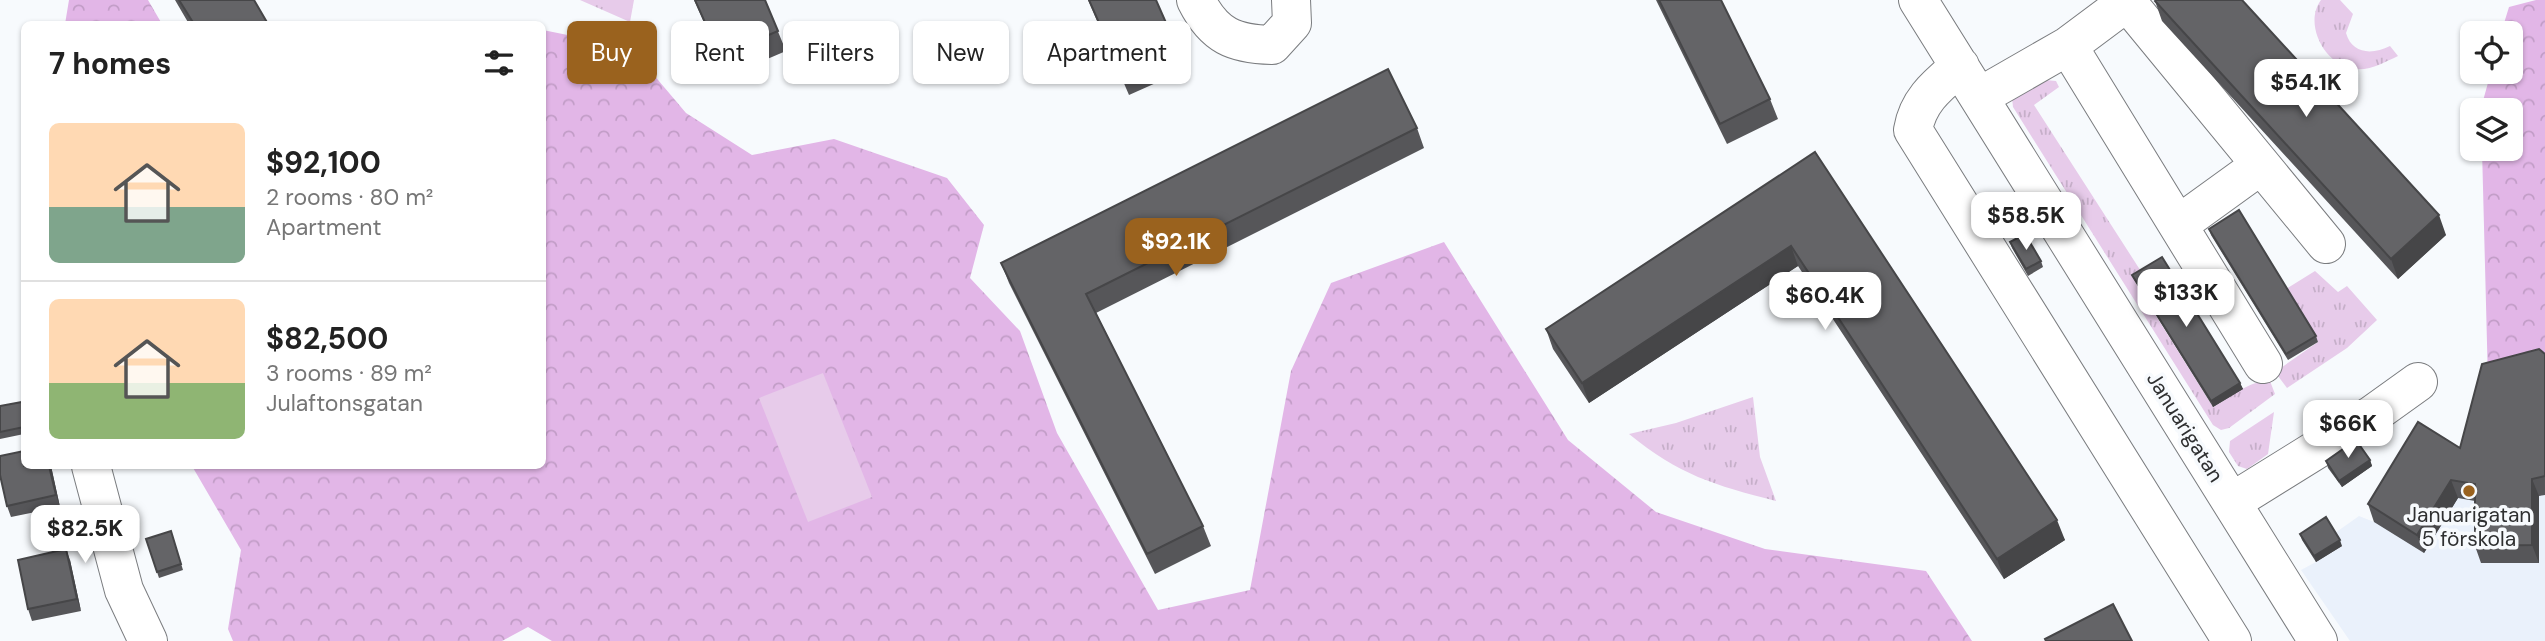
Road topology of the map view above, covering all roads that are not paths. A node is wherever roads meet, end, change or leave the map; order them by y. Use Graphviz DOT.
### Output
graph roads {
  1 [pos="1196,0"];
  2 [pos="1291,0"];
  3 [pos="1918,0"];
  4 [pos="2068,46"];
  5 [pos="1970,81"];
  6 [pos="2261,165"];
  7 [pos="2178,225"];
  8 [pos="2326,244"];
  9 [pos="2263,364"];
  10 [pos="2418,383"];
  11 [pos="92,469"];
  12 [pos="2232,502"];
  13 [pos="148,641"];
  14 [pos="2232,641"];
  15 [pos="2318,641"];
  1 -- 2 [label="street"];
  3 -- 5 [label="street, Januarigatan"];
  4 -- 5 [label="street"];
  4 -- 6 [label="street"];
  4 -- 7 [label="street"];
  5 -- 12 [label="street, Januarigatan"];
  5 -- 14 [label="street"];
  6 -- 7 [label="street"];
  6 -- 8 [label="street"];
  7 -- 9 [label="street"];
  10 -- 12 [label="street"];
  11 -- 13 [label="street"];
  12 -- 15 [label="street, Januarigatan"];
}
